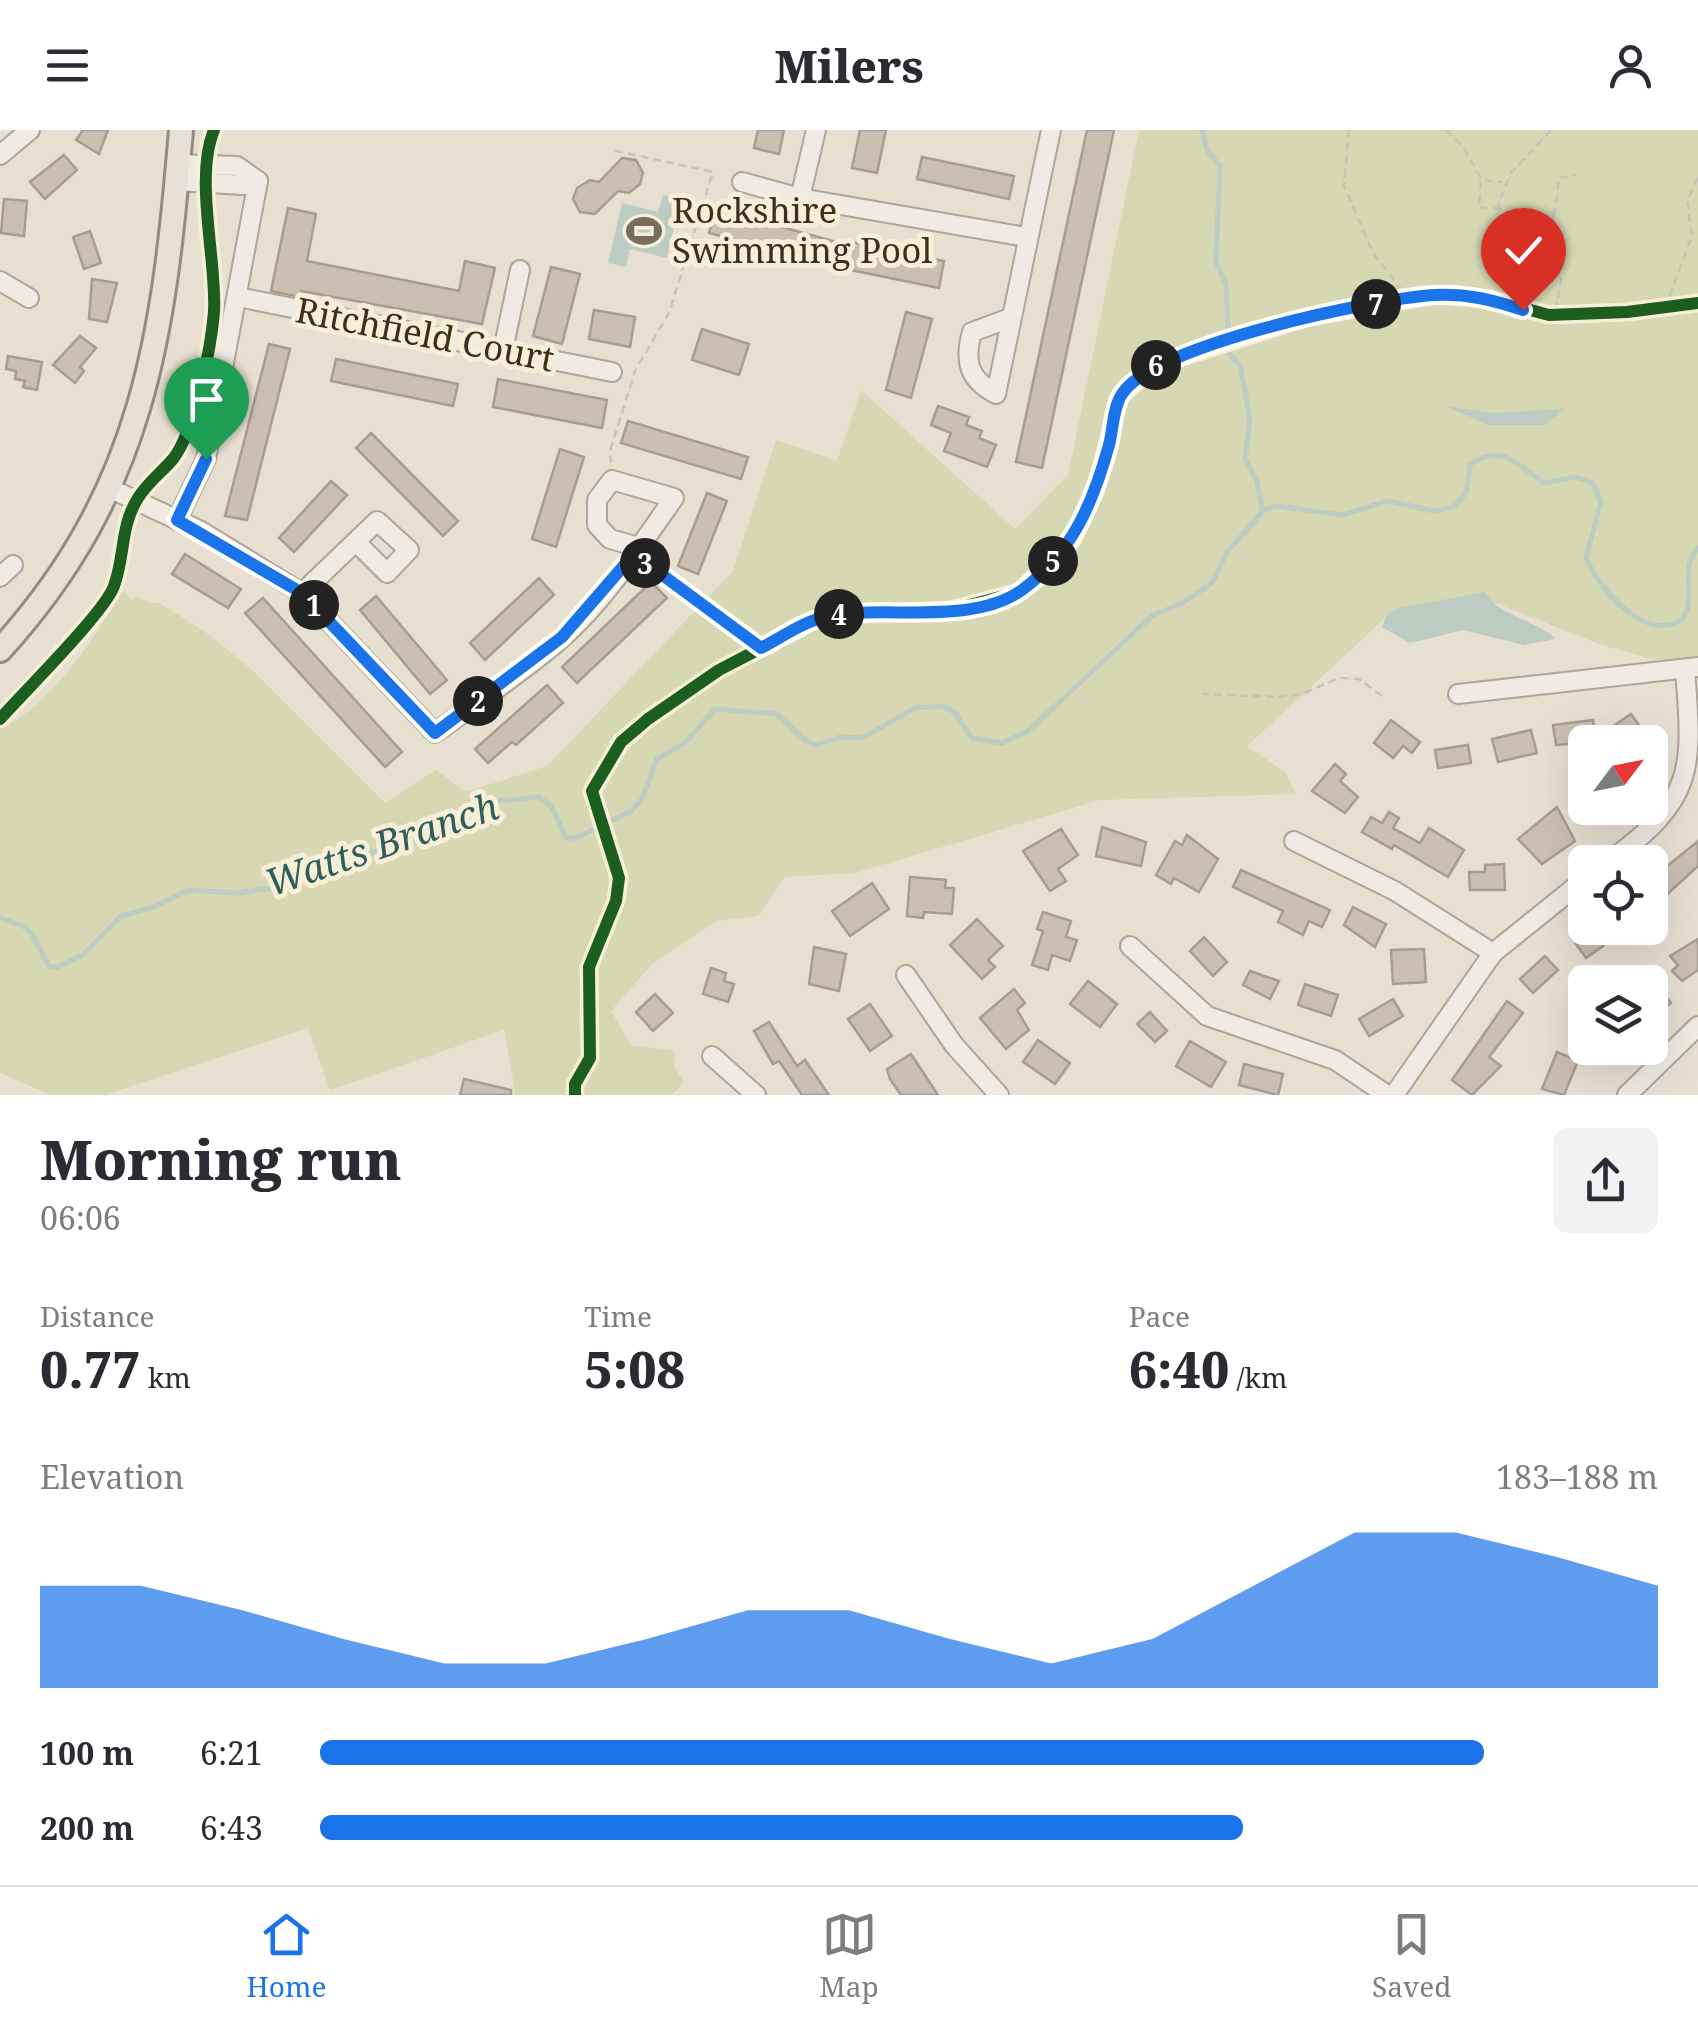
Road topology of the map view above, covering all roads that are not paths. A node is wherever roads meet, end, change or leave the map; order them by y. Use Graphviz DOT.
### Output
graph roads {
  1 [pos="30,130"];
  2 [pos="180,130"];
  3 [pos="816,130"];
  4 [pos="1050,130"];
  5 [pos="0,155"];
  6 [pos="177,172"];
  7 [pos="742,182"];
  8 [pos="800,198"];
  9 [pos="1026,237"];
  10 [pos="520,270"];
  11 [pos="0,282"];
  12 [pos="29,298"];
  13 [pos="238,298"];
  14 [pos="1010,318"];
  15 [pos="503,350"];
  16 [pos="612,372"];
  17 [pos="109,488"];
  18 [pos="177,520"];
  19 [pos="356,542"];
  20 [pos="636,551"];
  21 [pos="302,593"];
  22 [pos="0,650"];
  23 [pos="1692,668"];
  24 [pos="1458,694"];
  25 [pos="1294,841"];
  26 [pos="1632,845"];
  27 [pos="1568,893"];
  28 [pos="1130,946"];
  29 [pos="1493,953"];
  30 [pos="906,975"];
  31 [pos="1698,1026"];
  32 [pos="712,1056"];
  33 [pos="756,1095"];
  34 [pos="999,1095"];
  35 [pos="1390,1095"];
  36 [pos="1627,1095"];
  1 -- 5 [label="street"];
  2 -- 6 [label="main road"];
  3 -- 8 [label="street"];
  4 -- 9 [label="street"];
  6 -- 13 [label="street"];
  6 -- 17 [label="main road"];
  7 -- 8 [label="street"];
  8 -- 9 [label="street"];
  9 -- 14 [label="street"];
  10 -- 15 [label="street"];
  11 -- 12 [label="street"];
  13 -- 15 [label="street, Ritchfield Court"];
  13 -- 18 [label="street"];
  15 -- 16 [label="street, Ritchfield Court"];
  17 -- 18 [label="street"];
  17 -- 22 [label="main road"];
  18 -- 21 [label="street"];
  19 -- 21 [label="street"];
  20 -- 20 [label="street"];
  20 -- 21 [label="street"];
  23 -- 24 [label="street"];
  23 -- 26 [label="street"];
  25 -- 29 [label="street"];
  27 -- 29 [label="street"];
  28 -- 35 [label="street"];
  29 -- 35 [label="street"];
  30 -- 34 [label="street"];
  31 -- 36 [label="street"];
  32 -- 33 [label="street"];
}
